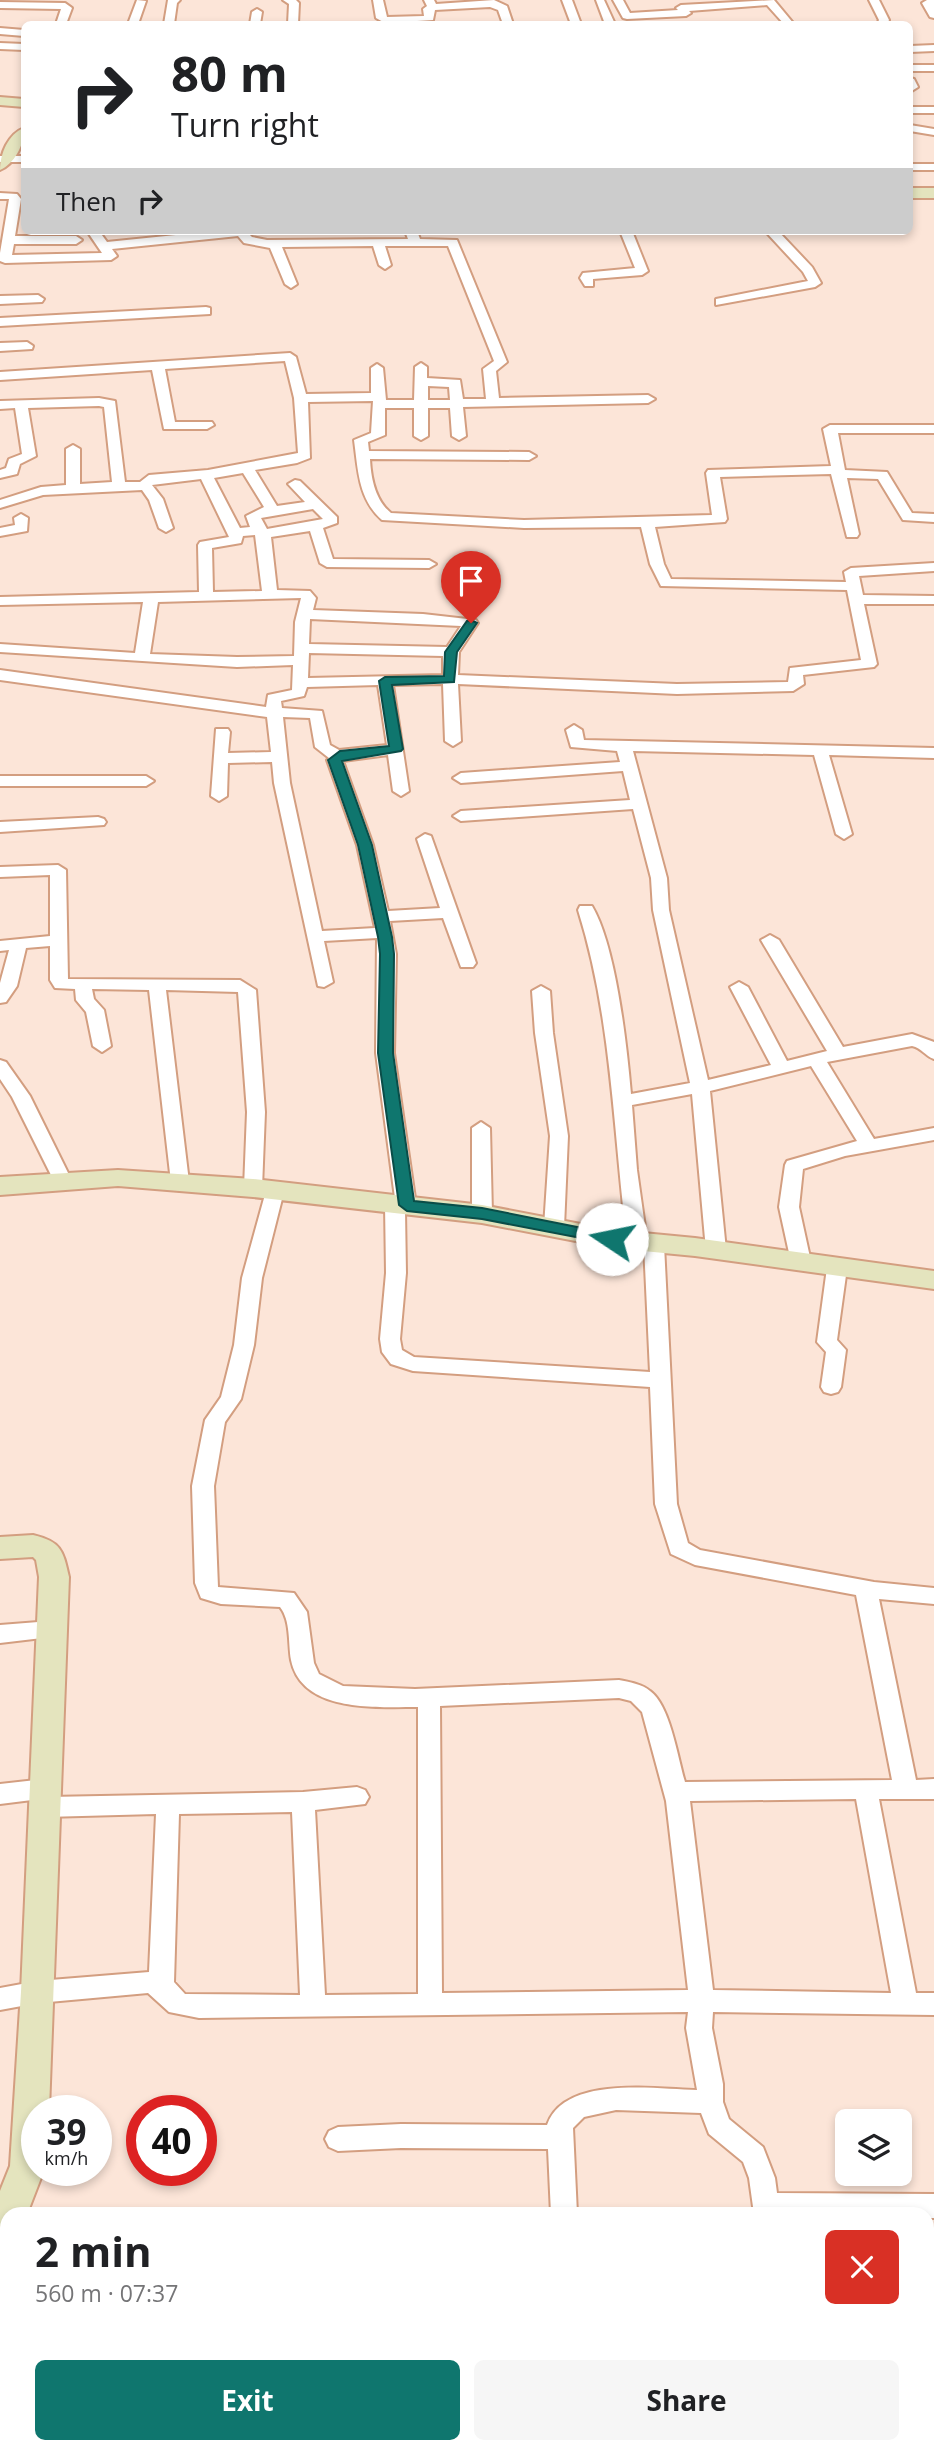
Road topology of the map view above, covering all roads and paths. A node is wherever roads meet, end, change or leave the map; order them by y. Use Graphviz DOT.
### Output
graph roads {
  1 [pos="175,0"];
  2 [pos="288,0"];
  3 [pos="378,0"];
  4 [pos="567,0"];
  5 [pos="618,0"];
  6 [pos="874,0"];
  7 [pos="141,1"];
  8 [pos="600,1"];
  9 [pos="490,2"];
  10 [pos="934,2"];
  11 [pos="431,4"];
  12 [pos="0,5"];
  13 [pos="681,7"];
  14 [pos="332,11"];
  15 [pos="257,12"];
  16 [pos="934,15"];
  17 [pos="62,21"];
  18 [pos="134,21"];
  19 [pos="169,21"];
  20 [pos="256,21"];
  21 [pos="293,21"];
  22 [pos="332,21"];
  23 [pos="507,21"];
  24 [pos="575,21"];
  25 [pos="609,21"];
  26 [pos="692,21"];
  27 [pos="786,21"];
  28 [pos="884,21"];
  29 [pos="0,32"];
  30 [pos="21,33"];
  31 [pos="0,46"];
  32 [pos="21,47"];
  33 [pos="934,48"];
  34 [pos="913,49"];
  35 [pos="913,68"];
  36 [pos="934,68"];
  37 [pos="0,101"];
  38 [pos="21,103"];
  39 [pos="913,110"];
  40 [pos="934,110"];
  41 [pos="913,128"];
  42 [pos="934,132"];
  43 [pos="21,137"];
  44 [pos="21,159"];
  45 [pos="2,161"];
  46 [pos="913,167"];
  47 [pos="934,167"];
  48 [pos="913,193"];
  49 [pos="934,193"];
  50 [pos="0,196"];
  51 [pos="11,224"];
  52 [pos="21,224"];
  53 [pos="96,235"];
  54 [pos="204,235"];
  55 [pos="244,235"];
  56 [pos="628,235"];
  57 [pos="775,235"];
  58 [pos="414,237"];
  59 [pos="9,240"];
  60 [pos="76,240"];
  61 [pos="378,243"];
  62 [pos="275,244"];
  63 [pos="104,246"];
  64 [pos="3,259"];
  65 [pos="385,265"];
  66 [pos="291,284"];
  67 [pos="589,284"];
  68 [pos="38,299"];
  69 [pos="0,300"];
  70 [pos="720,302"];
  71 [pos="206,311"];
  72 [pos="0,322"];
  73 [pos="27,346"];
  74 [pos="0,347"];
  75 [pos="158,366"];
  76 [pos="421,367"];
  77 [pos="377,368"];
  78 [pos="0,376"];
  79 [pos="421,382"];
  80 [pos="301,398"];
  81 [pos="648,399"];
  82 [pos="380,400"];
  83 [pos="493,403"];
  84 [pos="21,404"];
  85 [pos="422,404"];
  86 [pos="458,404"];
  87 [pos="0,405"];
  88 [pos="207,425"];
  89 [pos="934,429"];
  90 [pos="421,436"];
  91 [pos="459,436"];
  92 [pos="73,449"];
  93 [pos="363,455"];
  94 [pos="529,456"];
  95 [pos="247,468"];
  96 [pos="838,472"];
  97 [pos="0,474"];
  98 [pos="206,474"];
  99 [pos="295,484"];
  100 [pos="119,486"];
  101 [pos="146,486"];
  102 [pos="73,488"];
  103 [pos="0,504"];
  104 [pos="316,504"];
  105 [pos="272,511"];
  106 [pos="21,518"];
  107 [pos="934,518"];
  108 [pos="647,523"];
  109 [pos="315,526"];
  110 [pos="166,528"];
  111 [pos="235,531"];
  112 [pos="0,532"];
  113 [pos="261,532"];
  114 [pos="852,534"];
  115 [pos="429,564"];
  116 [pos="934,567"];
  117 [pos="854,593"];
  118 [pos="270,594"];
  119 [pos="206,595"];
  120 [pos="151,597"];
  121 [pos="934,600"];
  122 [pos="0,601"];
  123 [pos="304,614"];
  124 [pos="0,649"];
  125 [pos="451,652"];
  126 [pos="302,654"];
  127 [pos="142,658"];
  128 [pos="0,675"];
  129 [pos="450,679"];
  130 [pos="385,681"];
  131 [pos="299,683"];
  132 [pos="273,713"];
  133 [pos="574,730"];
  134 [pos="222,732"];
  135 [pos="453,741"];
  136 [pos="624,747"];
  137 [pos="396,749"];
  138 [pos="820,750"];
  139 [pos="934,753"];
  140 [pos="337,756"];
  141 [pos="278,757"];
  142 [pos="220,758"];
  143 [pos="631,766"];
  144 [pos="461,778"];
  145 [pos="0,781"];
  146 [pos="146,781"];
  147 [pos="401,791"];
  148 [pos="219,796"];
  149 [pos="640,804"];
  150 [pos="461,816"];
  151 [pos="99,822"];
  152 [pos="0,827"];
  153 [pos="844,834"];
  154 [pos="425,839"];
  155 [pos="0,872"];
  156 [pos="586,911"];
  157 [pos="450,912"];
  158 [pos="382,925"];
  159 [pos="314,936"];
  160 [pos="59,940"];
  161 [pos="770,940"];
  162 [pos="19,944"];
  163 [pos="0,946"];
  164 [pos="467,963"];
  165 [pos="324,982"];
  166 [pos="83,985"];
  167 [pos="156,986"];
  168 [pos="739,987"];
  169 [pos="541,991"];
  170 [pos="0,998"];
  171 [pos="102,1046"];
  172 [pos="838,1054"];
  173 [pos="934,1054"];
  174 [pos="816,1059"];
  175 [pos="0,1066"];
  176 [pos="781,1069"];
  177 [pos="700,1087"];
  178 [pos="624,1101"];
  179 [pos="481,1128"];
  180 [pos="934,1134"];
  181 [pos="869,1146"];
  182 [pos="53,1182"];
  183 [pos="180,1182"];
  184 [pos="8,1186"];
  185 [pos="264,1189"];
  186 [pos="401,1205"];
  187 [pos="482,1214"];
  188 [pos="554,1227"];
  189 [pos="646,1243"];
  190 [pos="716,1250"];
  191 [pos="801,1262"];
  192 [pos="837,1268"];
  193 [pos="934,1280"];
  194 [pos="659,1380"];
  195 [pos="831,1387"];
  196 [pos="0,1548"];
  197 [pos="866,1588"];
  198 [pos="934,1596"];
  199 [pos="51,1630"];
  200 [pos="0,1634"];
  201 [pos="429,1698"];
  202 [pos="934,1789"];
  203 [pos="906,1790"];
  204 [pos="866,1791"];
  205 [pos="676,1792"];
  206 [pos="0,1794"];
  207 [pos="357,1797"];
  208 [pos="45,1798"];
  209 [pos="303,1802"];
  210 [pos="168,1804"];
  211 [pos="161,1986"];
  212 [pos="38,1992"];
  213 [pos="0,1998"];
  214 [pos="702,2001"];
  215 [pos="905,2003"];
  216 [pos="430,2004"];
  217 [pos="934,2004"];
  218 [pos="313,2005"];
  219 [pos="710,2102"];
  220 [pos="561,2137"];
  221 [pos="338,2139"];
  222 [pos="10,2184"];
  223 [pos="934,2206"];
  224 [pos="9,2207"];
  225 [pos="564,2207"];
  226 [pos="767,2207"];
  227 [pos="878,2207"];
  1 -- 19 [label="street"];
  2 -- 21 [label="street"];
  3 -- 11 [label="street"];
  4 -- 24 [label="street"];
  5 -- 13 [label="street"];
  6 -- 28 [label="street"];
  7 -- 18 [label="street"];
  8 -- 25 [label="street"];
  9 -- 11 [label="street"];
  9 -- 23 [label="street"];
  10 -- 16 [label="street"];
  12 -- 17 [label="street"];
  13 -- 26 [label="street"];
  13 -- 27 [label="street"];
  14 -- 22 [label="street"];
  15 -- 20 [label="street"];
  29 -- 30 [label="street"];
  31 -- 32 [label="street"];
  33 -- 34 [label="street"];
  35 -- 36 [label="street"];
  37 -- 38 [label="street"];
  39 -- 40 [label="street"];
  41 -- 42 [label="street"];
  43 -- 45 [label="street"];
  44 -- 45 [label="street"];
  46 -- 47 [label="street"];
  48 -- 49 [label="street"];
  50 -- 51 [label="street"];
  51 -- 52 [label="street"];
  51 -- 59 [label="street"];
  53 -- 63 [label="street"];
  54 -- 63 [label="street"];
  55 -- 62 [label="street"];
  56 -- 67 [label="street"];
  57 -- 70 [label="street"];
  58 -- 61 [label="street"];
  58 -- 83 [label="street"];
  59 -- 60 [label="street"];
  59 -- 64 [label="street"];
  61 -- 62 [label="street"];
  61 -- 65 [label="street"];
  62 -- 66 [label="street"];
  63 -- 64 [label="street"];
  68 -- 69 [label="street"];
  71 -- 72 [label="street"];
  73 -- 74 [label="street"];
  75 -- 78 [label="street"];
  75 -- 80 [label="street"];
  75 -- 88 [label="street"];
  76 -- 79 [label="street"];
  77 -- 82 [label="street"];
  79 -- 85 [label="street"];
  79 -- 86 [label="street"];
  80 -- 82 [label="street"];
  80 -- 95 [label="street"];
  81 -- 83 [label="street"];
  82 -- 85 [label="street"];
  82 -- 93 [label="street"];
  83 -- 86 [label="street"];
  84 -- 87 [label="street"];
  84 -- 97 [label="street"];
  84 -- 100 [label="street"];
  85 -- 86 [label="street"];
  85 -- 90 [label="street"];
  86 -- 91 [label="street"];
  89 -- 96 [label="street"];
  92 -- 102 [label="street"];
  93 -- 94 [label="street"];
  93 -- 108 [label="street"];
  95 -- 98 [label="street"];
  95 -- 105 [label="street"];
  96 -- 107 [label="street"];
  96 -- 108 [label="street"];
  96 -- 114 [label="street"];
  98 -- 101 [label="street"];
  98 -- 111 [label="street"];
  99 -- 104 [label="street"];
  100 -- 101 [label="street"];
  100 -- 102 [label="street"];
  101 -- 110 [label="street"];
  102 -- 103 [label="street"];
  104 -- 105 [label="street"];
  104 -- 109 [label="street"];
  105 -- 113 [label="street"];
  106 -- 112 [label="street"];
  108 -- 117 [label="street"];
  109 -- 113 [label="street"];
  109 -- 115 [label="street"];
  111 -- 113 [label="street"];
  111 -- 119 [label="street"];
  113 -- 118 [label="street"];
  116 -- 117 [label="street"];
  117 -- 121 [label="street"];
  117 -- 129 [label="street"];
  118 -- 119 [label="street"];
  118 -- 123 [label="street"];
  119 -- 120 [label="street"];
  120 -- 122 [label="street"];
  120 -- 127 [label="street"];
  123 -- 125 [label="street"];
  123 -- 126 [label="street"];
  124 -- 127 [label="street"];
  125 -- 126 [label="street"];
  125 -- 129 [label="street"];
  126 -- 127 [label="street"];
  126 -- 131 [label="street"];
  128 -- 132 [label="street"];
  129 -- 130 [label="street"];
  129 -- 135 [label="street"];
  130 -- 131 [label="street"];
  130 -- 137 [label="street"];
  131 -- 132 [label="street"];
  132 -- 140 [label="street"];
  132 -- 141 [label="street"];
  133 -- 136 [label="street"];
  134 -- 142 [label="street"];
  136 -- 138 [label="street"];
  136 -- 143 [label="street"];
  137 -- 140 [label="street"];
  137 -- 147 [label="street"];
  138 -- 139 [label="street"];
  138 -- 153 [label="street"];
  140 -- 158 [label="street"];
  141 -- 142 [label="street"];
  141 -- 159 [label="street"];
  142 -- 148 [label="street"];
  143 -- 144 [label="street"];
  143 -- 149 [label="street"];
  145 -- 146 [label="street"];
  149 -- 150 [label="street"];
  149 -- 177 [label="street"];
  151 -- 152 [label="street"];
  154 -- 157 [label="street"];
  155 -- 160 [label="street"];
  156 -- 178 [label="street"];
  157 -- 158 [label="street"];
  157 -- 164 [label="street"];
  158 -- 159 [label="street"];
  158 -- 186 [label="street"];
  159 -- 165 [label="street"];
  160 -- 162 [label="street"];
  160 -- 166 [label="street"];
  161 -- 172 [label="street"];
  162 -- 163 [label="street"];
  162 -- 170 [label="street"];
  166 -- 167 [label="street"];
  166 -- 171 [label="street"];
  167 -- 183 [label="street"];
  167 -- 185 [label="street"];
  168 -- 176 [label="street"];
  169 -- 188 [label="street"];
  172 -- 173 [label="street"];
  172 -- 174 [label="street"];
  174 -- 176 [label="street"];
  174 -- 181 [label="street"];
  175 -- 182 [label="street"];
  176 -- 177 [label="street"];
  177 -- 178 [label="street"];
  177 -- 190 [label="street"];
  178 -- 189 [label="street"];
  179 -- 187 [label="street"];
  180 -- 181 [label="street"];
  181 -- 191 [label="street"];
  182 -- 183 [label="street"];
  182 -- 184 [label="street"];
  183 -- 185 [label="street"];
  185 -- 186 [label="street"];
  185 -- 201 [label="street"];
  186 -- 187 [label="street"];
  186 -- 194 [label="street"];
  187 -- 188 [label="street"];
  188 -- 189 [label="street"];
  189 -- 190 [label="street"];
  189 -- 194 [label="street"];
  190 -- 191 [label="street"];
  191 -- 192 [label="street"];
  192 -- 193 [label="street"];
  192 -- 195 [label="street"];
  194 -- 197 [label="street"];
  196 -- 199 [label="street"];
  197 -- 198 [label="street"];
  197 -- 203 [label="street"];
  199 -- 200 [label="street"];
  199 -- 208 [label="street"];
  201 -- 205 [label="street"];
  201 -- 216 [label="street"];
  202 -- 203 [label="street"];
  203 -- 204 [label="street"];
  204 -- 205 [label="street"];
  204 -- 215 [label="street"];
  205 -- 214 [label="street"];
  206 -- 208 [label="street"];
  207 -- 209 [label="street"];
  208 -- 210 [label="street"];
  208 -- 212 [label="street"];
  209 -- 210 [label="street"];
  209 -- 218 [label="street"];
  210 -- 211 [label="street"];
  211 -- 212 [label="street"];
  211 -- 218 [label="street"];
  212 -- 213 [label="street"];
  212 -- 222 [label="street"];
  214 -- 215 [label="street"];
  214 -- 216 [label="street"];
  214 -- 219 [label="street"];
  215 -- 217 [label="street"];
  216 -- 218 [label="street"];
  219 -- 220 [label="street"];
  219 -- 226 [label="street"];
  220 -- 221 [label="street"];
  220 -- 225 [label="street"];
  222 -- 224 [label="street"];
  223 -- 227 [label="street"];
}
